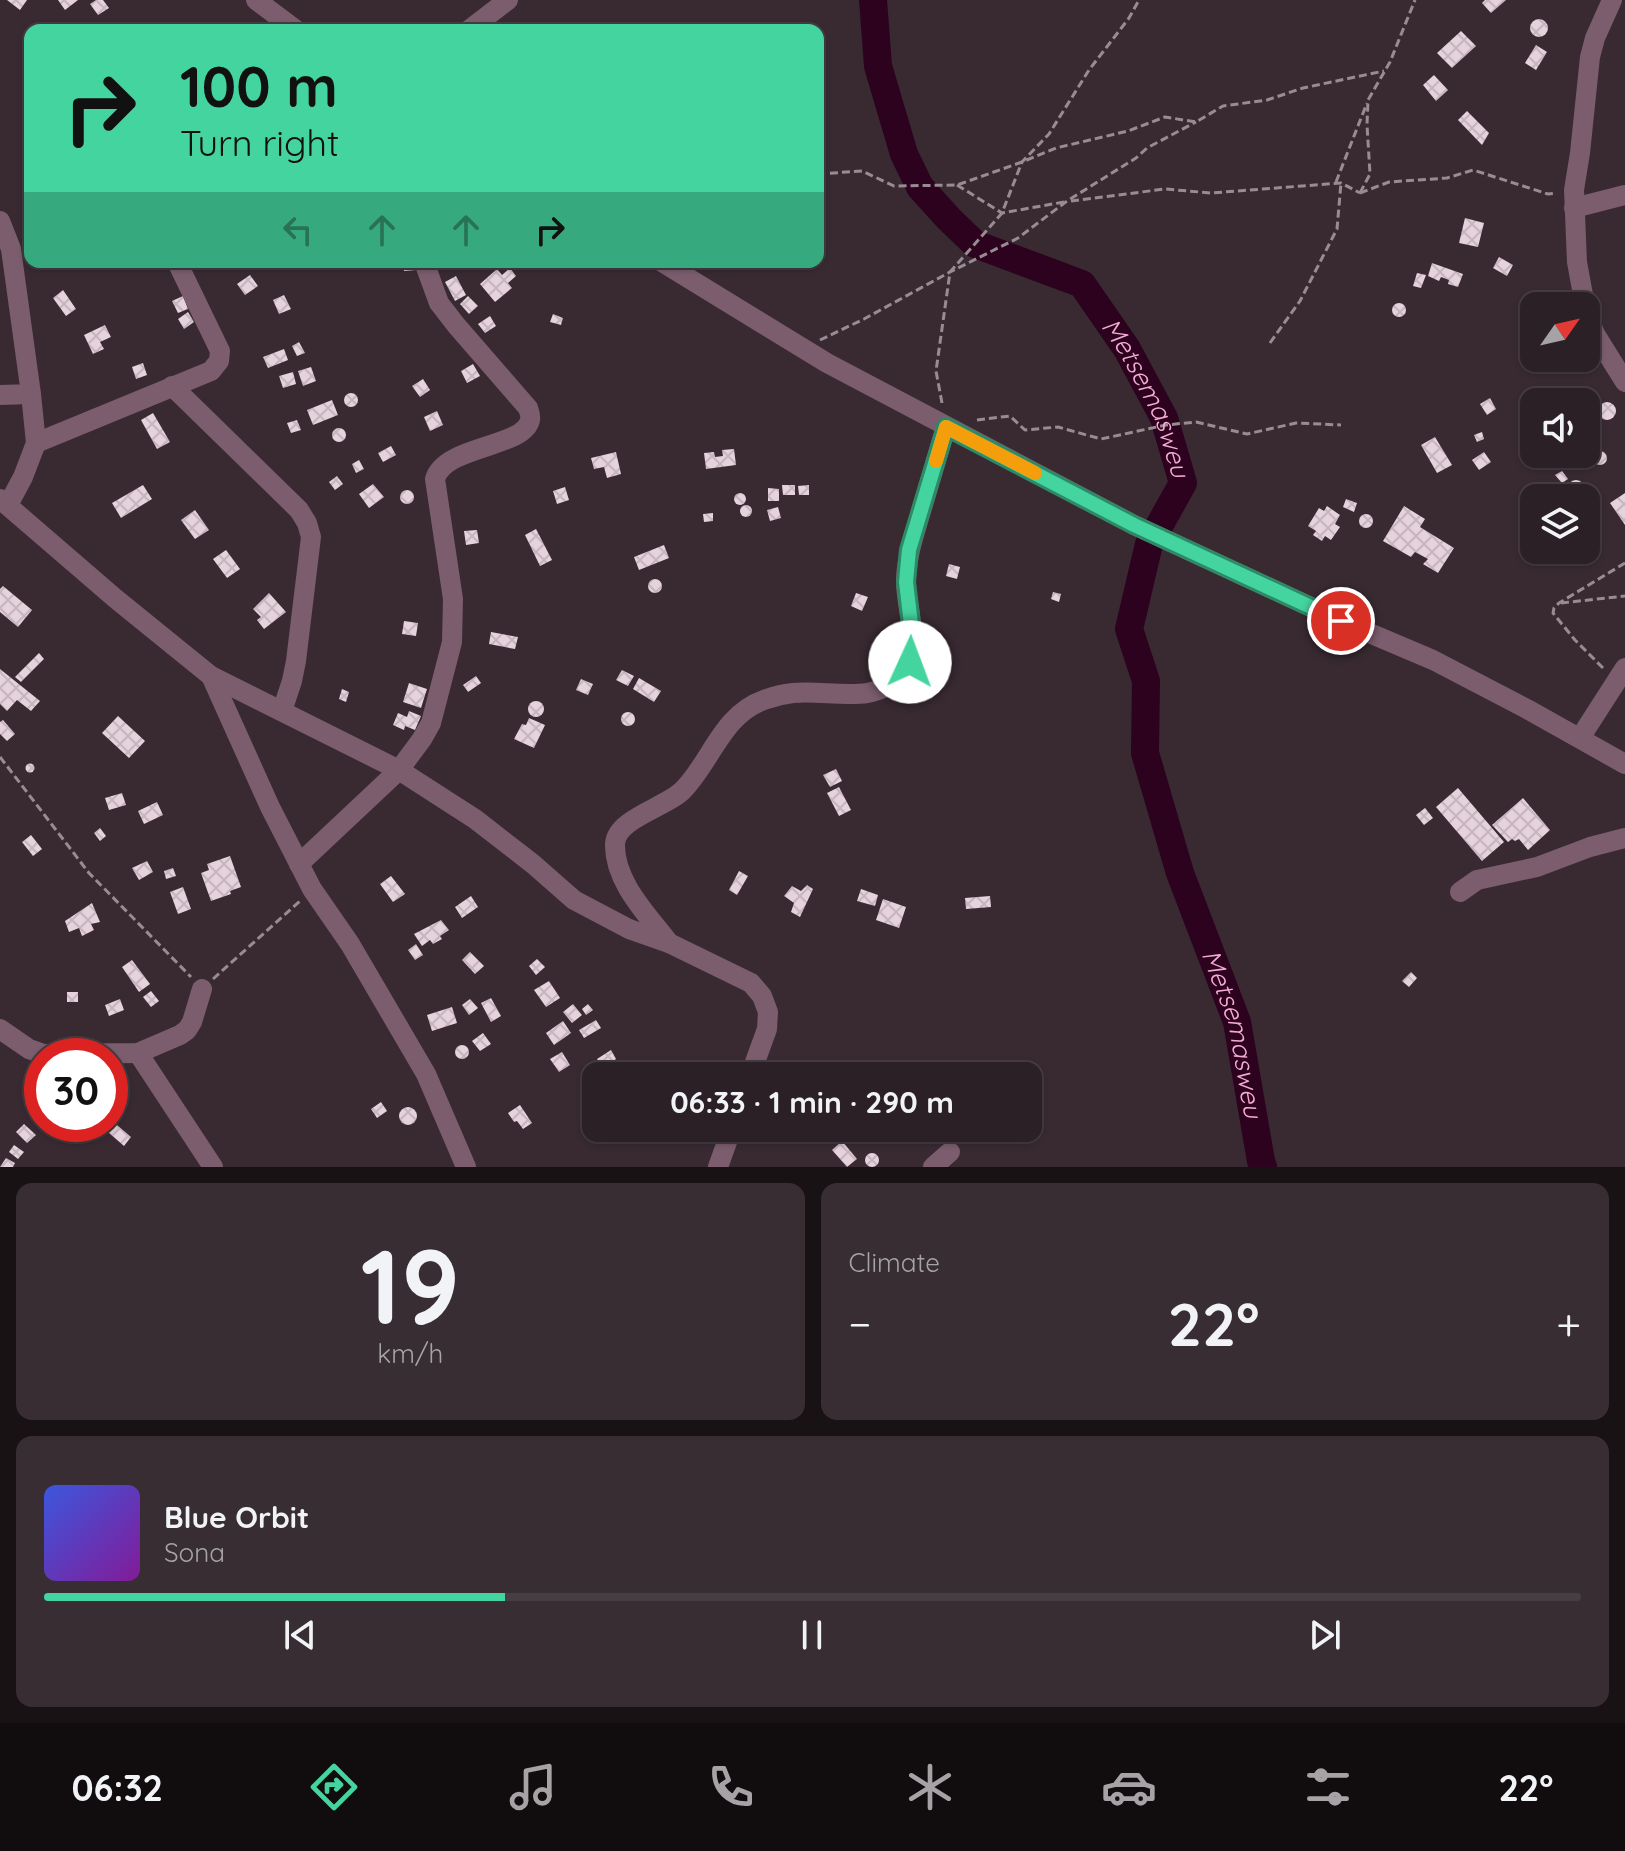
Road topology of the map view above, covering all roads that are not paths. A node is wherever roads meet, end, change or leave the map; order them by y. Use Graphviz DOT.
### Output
graph roads {
  1 [pos="256,0"];
  2 [pos="508,0"];
  3 [pos="1612,0"];
  4 [pos="288,24"];
  5 [pos="477,24"];
  6 [pos="1625,195"];
  7 [pos="1574,199"];
  8 [pos="0,221"];
  9 [pos="14,249"];
  10 [pos="180,268"];
  11 [pos="426,268"];
  12 [pos="672,268"];
  13 [pos="1582,292"];
  14 [pos="1600,342"];
  15 [pos="1625,382"];
  16 [pos="172,386"];
  17 [pos="31,394"];
  18 [pos="0,395"];
  19 [pos="946,427"];
  20 [pos="36,443"];
  21 [pos="4,502"];
  22 [pos="1622,673"];
  23 [pos="211,676"];
  24 [pos="282,711"];
  25 [pos="1580,738"];
  26 [pos="1625,764"];
  27 [pos="399,770"];
  28 [pos="1625,838"];
  29 [pos="299,864"];
  30 [pos="1460,892"];
  31 [pos="669,943"];
  32 [pos="202,989"];
  33 [pos="0,1029"];
  34 [pos="138,1053"];
  35 [pos="755,1062"];
  36 [pos="727,1142"];
  37 [pos="950,1152"];
  38 [pos="213,1167"];
  39 [pos="466,1167"];
  40 [pos="718,1167"];
  41 [pos="933,1167"];
  1 -- 4 [label="street"];
  2 -- 5 [label="street"];
  3 -- 7 [label="street"];
  6 -- 7 [label="street"];
  7 -- 13 [label="street"];
  8 -- 9 [label="street"];
  9 -- 17 [label="street"];
  10 -- 16 [label="street"];
  11 -- 27 [label="street"];
  12 -- 19 [label="street"];
  14 -- 15 [label="street"];
  16 -- 20 [label="street"];
  16 -- 24 [label="street"];
  17 -- 18 [label="street"];
  17 -- 20 [label="street"];
  19 -- 25 [label="street"];
  19 -- 31 [label="street"];
  20 -- 21 [label="street"];
  21 -- 23 [label="street"];
  22 -- 25 [label="street"];
  23 -- 24 [label="street"];
  23 -- 29 [label="street"];
  24 -- 27 [label="street"];
  25 -- 26 [label="street"];
  27 -- 29 [label="street"];
  27 -- 31 [label="street"];
  28 -- 30 [label="street"];
  29 -- 39 [label="street"];
  31 -- 35 [label="street"];
  32 -- 34 [label="street"];
  33 -- 34 [label="street"];
  34 -- 38 [label="street"];
  36 -- 40 [label="street"];
  37 -- 41 [label="street"];
}
